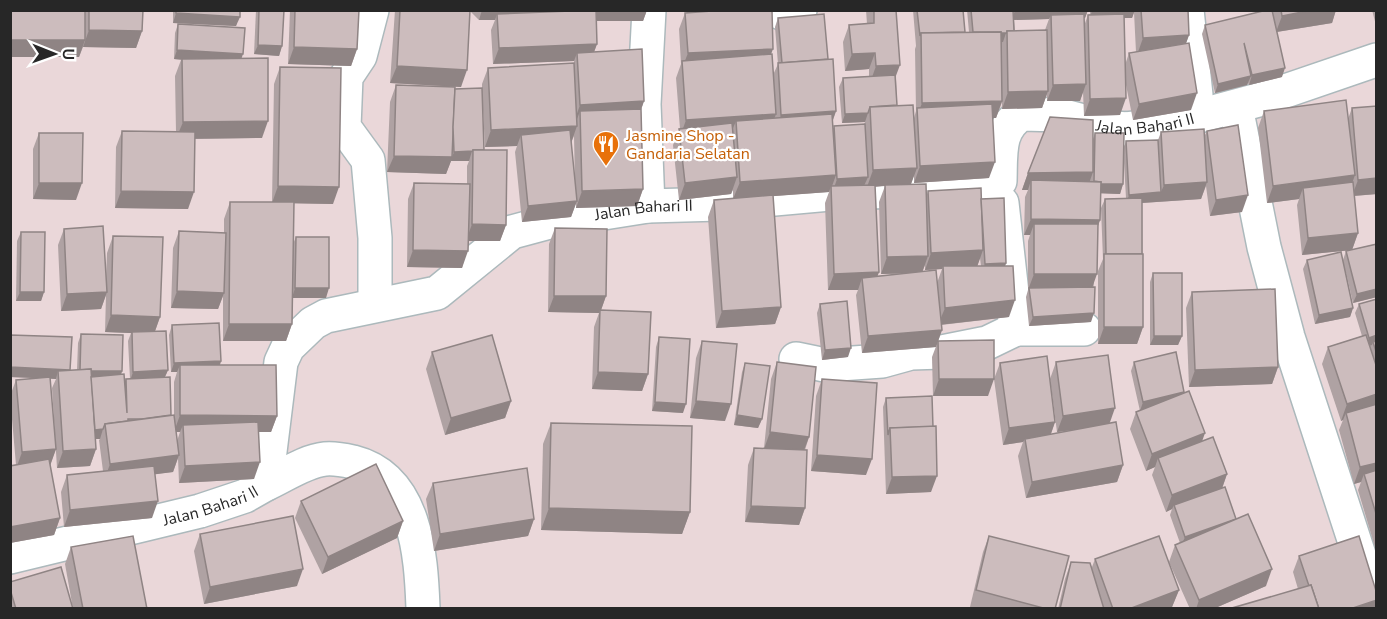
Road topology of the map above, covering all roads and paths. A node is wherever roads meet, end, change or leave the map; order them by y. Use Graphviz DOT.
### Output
graph roads {
  1 [pos="372,10"];
  2 [pos="649,10"];
  3 [pos="1186,10"];
  4 [pos="1377,60"];
  5 [pos="1236,107"];
  6 [pos="1200,117"];
  7 [pos="1000,181"];
  8 [pos="648,206"];
  9 [pos="375,305"];
  10 [pos="1016,329"];
  11 [pos="1084,329"];
  12 [pos="796,359"];
  13 [pos="266,484"];
  14 [pos="129,527"];
  15 [pos="10,557"];
  16 [pos="135,562"];
  17 [pos="1377,607"];
  18 [pos="423,609"];
  1 -- 9 [label="street"];
  2 -- 8 [label="street"];
  3 -- 6 [label="street"];
  4 -- 5 [label="street, Jalan Bahari II"];
  5 -- 6 [label="street, Jalan Bahari II"];
  5 -- 17 [label="street"];
  6 -- 7 [label="street, Jalan Bahari II"];
  7 -- 8 [label="street, Jalan Bahari II"];
  7 -- 10 [label="street"];
  8 -- 9 [label="street, Jalan Bahari II"];
  9 -- 13 [label="street, Jalan Bahari II"];
  10 -- 11 [label="street"];
  10 -- 12 [label="street"];
  13 -- 14 [label="street, Jalan Bahari II"];
  13 -- 18 [label="street"];
  14 -- 15 [label="street, Jalan Bahari II"];
  14 -- 16 [label="street"];
}
